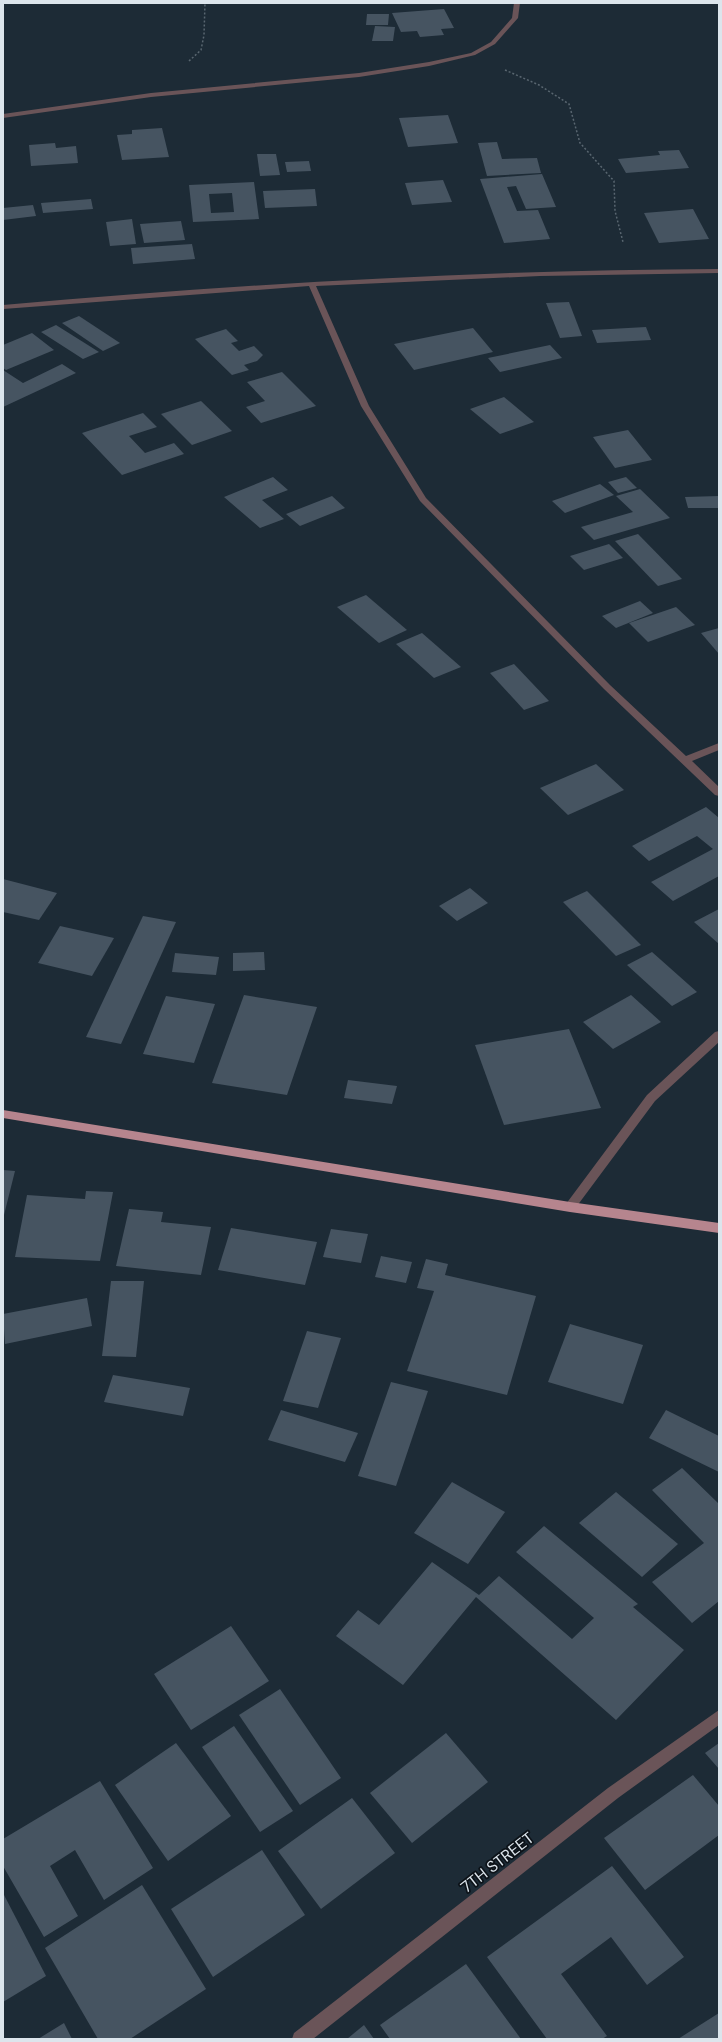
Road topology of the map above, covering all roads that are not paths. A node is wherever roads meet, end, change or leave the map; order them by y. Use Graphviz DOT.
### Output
graph roads {
  1 [pos="517,3"];
  2 [pos="3,116"];
  3 [pos="719,271"];
  4 [pos="311,283"];
  5 [pos="3,307"];
  6 [pos="719,746"];
  7 [pos="684,761"];
  8 [pos="719,794"];
  9 [pos="719,1035"];
  10 [pos="3,1114"];
  11 [pos="570,1207"];
  12 [pos="719,1228"];
  13 [pos="719,1717"];
  14 [pos="300,2039"];
  1 -- 2 [label="street"];
  3 -- 4 [label="street"];
  4 -- 5 [label="street"];
  4 -- 7 [label="street"];
  6 -- 7 [label="street"];
  7 -- 8 [label="street"];
  9 -- 11 [label="street"];
  10 -- 11 [label="highway"];
  11 -- 12 [label="highway"];
  13 -- 14 [label="street, 7TH STREET"];
}
